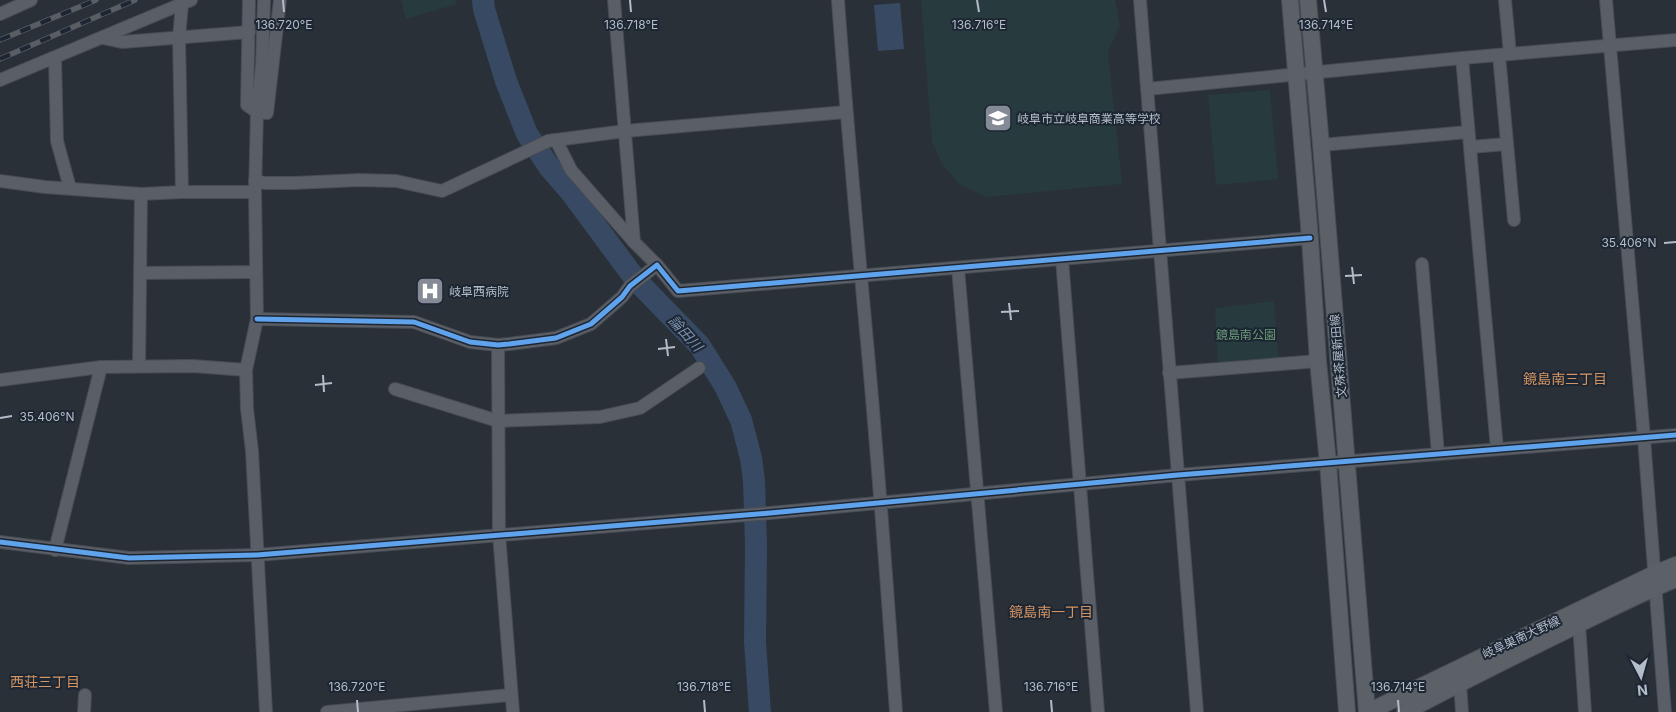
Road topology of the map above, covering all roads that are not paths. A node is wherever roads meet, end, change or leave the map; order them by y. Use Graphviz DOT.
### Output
graph roads {
  1 [pos="31,0"];
  2 [pos="249,0"];
  3 [pos="264,0"];
  4 [pos="280,0"];
  5 [pos="614,0"];
  6 [pos="838,0"];
  7 [pos="1140,0"];
  8 [pos="1290,0"];
  9 [pos="1308,0"];
  10 [pos="1505,0"];
  11 [pos="1606,0"];
  12 [pos="186,2"];
  13 [pos="18,3"];
  14 [pos="0,14"];
  15 [pos="249,32"];
  16 [pos="103,38"];
  17 [pos="179,38"];
  18 [pos="1676,40"];
  19 [pos="1610,46"];
  20 [pos="1504,55"];
  21 [pos="55,58"];
  22 [pos="1462,58"];
  23 [pos="1314,72"];
  24 [pos="1296,74"];
  25 [pos="0,80"];
  26 [pos="1147,89"];
  27 [pos="257,112"];
  28 [pos="846,112"];
  29 [pos="624,131"];
  30 [pos="1468,132"];
  31 [pos="552,140"];
  32 [pos="1507,144"];
  33 [pos="1321,145"];
  34 [pos="1470,147"];
  35 [pos="0,181"];
  36 [pos="255,187"];
  37 [pos="70,188"];
  38 [pos="182,192"];
  39 [pos="141,194"];
  40 [pos="1514,220"];
  41 [pos="1310,238"];
  42 [pos="634,242"];
  43 [pos="1161,251"];
  44 [pos="1062,259"];
  45 [pos="1422,264"];
  46 [pos="654,268"];
  47 [pos="958,268"];
  48 [pos="256,272"];
  49 [pos="140,273"];
  50 [pos="860,276"];
  51 [pos="257,319"];
  52 [pos="498,346"];
  53 [pos="1318,361"];
  54 [pos="139,366"];
  55 [pos="101,367"];
  56 [pos="698,368"];
  57 [pos="246,370"];
  58 [pos="1169,373"];
  59 [pos="0,380"];
  60 [pos="395,389"];
  61 [pos="498,421"];
  62 [pos="1676,435"];
  63 [pos="1644,438"];
  64 [pos="1497,449"];
  65 [pos="1438,454"];
  66 [pos="1346,461"];
  67 [pos="1328,463"];
  68 [pos="1178,475"];
  69 [pos="1079,484"];
  70 [pos="978,493"];
  71 [pos="880,501"];
  72 [pos="499,534"];
  73 [pos="0,542"];
  74 [pos="55,550"];
  75 [pos="257,555"];
  76 [pos="1676,565"];
  77 [pos="1676,580"];
  78 [pos="1654,581"];
  79 [pos="1579,624"];
  80 [pos="1460,683"];
  81 [pos="85,695"];
  82 [pos="512,695"];
  83 [pos="84,712"];
  84 [pos="266,712"];
  85 [pos="327,712"];
  86 [pos="513,712"];
  87 [pos="896,712"];
  88 [pos="996,712"];
  89 [pos="1098,712"];
  90 [pos="1197,712"];
  91 [pos="1347,712"];
  92 [pos="1367,712"];
  93 [pos="1405,712"];
  94 [pos="1462,712"];
  95 [pos="1585,712"];
  96 [pos="1665,712"];
  1 -- 13 [label="street"];
  2 -- 15 [label="street"];
  3 -- 27 [label="street"];
  4 -- 27 [label="street"];
  5 -- 29 [label="street"];
  6 -- 28 [label="street"];
  7 -- 26 [label="street"];
  8 -- 24 [label="main road, 文殊茶屋新田線"];
  9 -- 23 [label="main road, 文殊茶屋新田線"];
  10 -- 20 [label="street"];
  11 -- 19 [label="street"];
  12 -- 16 [label="street"];
  12 -- 17 [label="street"];
  13 -- 14 [label="street"];
  15 -- 17 [label="street"];
  15 -- 27 [label="street"];
  16 -- 17 [label="street"];
  16 -- 21 [label="street"];
  17 -- 38 [label="street"];
  18 -- 19 [label="street"];
  19 -- 20 [label="street"];
  19 -- 63 [label="street"];
  20 -- 22 [label="street"];
  20 -- 32 [label="street"];
  21 -- 25 [label="street"];
  21 -- 37 [label="street"];
  22 -- 23 [label="street"];
  22 -- 30 [label="street"];
  23 -- 24 [label="street"];
  23 -- 33 [label="main road, 文殊茶屋新田線"];
  24 -- 26 [label="street"];
  24 -- 41 [label="main road, 文殊茶屋新田線"];
  26 -- 43 [label="street"];
  27 -- 36 [label="street"];
  28 -- 29 [label="street"];
  28 -- 50 [label="street"];
  29 -- 31 [label="street"];
  29 -- 42 [label="street"];
  30 -- 33 [label="street"];
  30 -- 34 [label="street"];
  31 -- 36 [label="street"];
  31 -- 42 [label="street"];
  32 -- 34 [label="street"];
  32 -- 40 [label="street"];
  33 -- 66 [label="main road, 文殊茶屋新田線"];
  34 -- 64 [label="street"];
  35 -- 37 [label="street"];
  36 -- 38 [label="street"];
  36 -- 48 [label="street"];
  37 -- 39 [label="street"];
  38 -- 39 [label="street"];
  39 -- 49 [label="street"];
  41 -- 43 [label="street"];
  41 -- 53 [label="main road, 文殊茶屋新田線"];
  42 -- 46 [label="street"];
  43 -- 44 [label="street"];
  43 -- 58 [label="street"];
  44 -- 47 [label="street"];
  44 -- 69 [label="street"];
  45 -- 65 [label="street"];
  46 -- 50 [label="street"];
  46 -- 52 [label="street"];
  47 -- 50 [label="street"];
  47 -- 70 [label="street"];
  48 -- 49 [label="street"];
  48 -- 51 [label="street"];
  49 -- 54 [label="street"];
  50 -- 71 [label="street"];
  51 -- 52 [label="street"];
  51 -- 57 [label="street"];
  52 -- 61 [label="street"];
  53 -- 58 [label="street"];
  53 -- 67 [label="main road, 文殊茶屋新田線"];
  54 -- 55 [label="street"];
  54 -- 57 [label="street"];
  55 -- 59 [label="street"];
  55 -- 74 [label="street"];
  56 -- 61 [label="street"];
  57 -- 75 [label="street"];
  58 -- 68 [label="street"];
  60 -- 61 [label="street"];
  61 -- 72 [label="street"];
  62 -- 63 [label="street"];
  63 -- 64 [label="street"];
  63 -- 78 [label="street"];
  64 -- 65 [label="street"];
  65 -- 66 [label="street"];
  66 -- 67 [label="street"];
  66 -- 92 [label="main road, 文殊茶屋新田線"];
  67 -- 68 [label="street"];
  67 -- 91 [label="main road, 文殊茶屋新田線"];
  68 -- 69 [label="street"];
  68 -- 90 [label="street"];
  69 -- 70 [label="street"];
  69 -- 89 [label="street"];
  70 -- 71 [label="street"];
  70 -- 88 [label="street"];
  71 -- 72 [label="street"];
  71 -- 87 [label="street"];
  72 -- 75 [label="street"];
  72 -- 82 [label="street"];
  73 -- 74 [label="street"];
  74 -- 75 [label="street"];
  75 -- 84 [label="street"];
  76 -- 78 [label="main road, 岐阜巣南大野線"];
  77 -- 78 [label="main road, 岐阜巣南大野線"];
  78 -- 79 [label="main road, 岐阜巣南大野線"];
  78 -- 92 [label="main road, 岐阜巣南大野線"];
  78 -- 96 [label="street"];
  79 -- 80 [label="main road, 岐阜巣南大野線"];
  79 -- 95 [label="street"];
  80 -- 93 [label="main road, 岐阜巣南大野線"];
  80 -- 94 [label="street"];
  81 -- 83 [label="street"];
  82 -- 85 [label="street"];
  82 -- 86 [label="street"];
}
